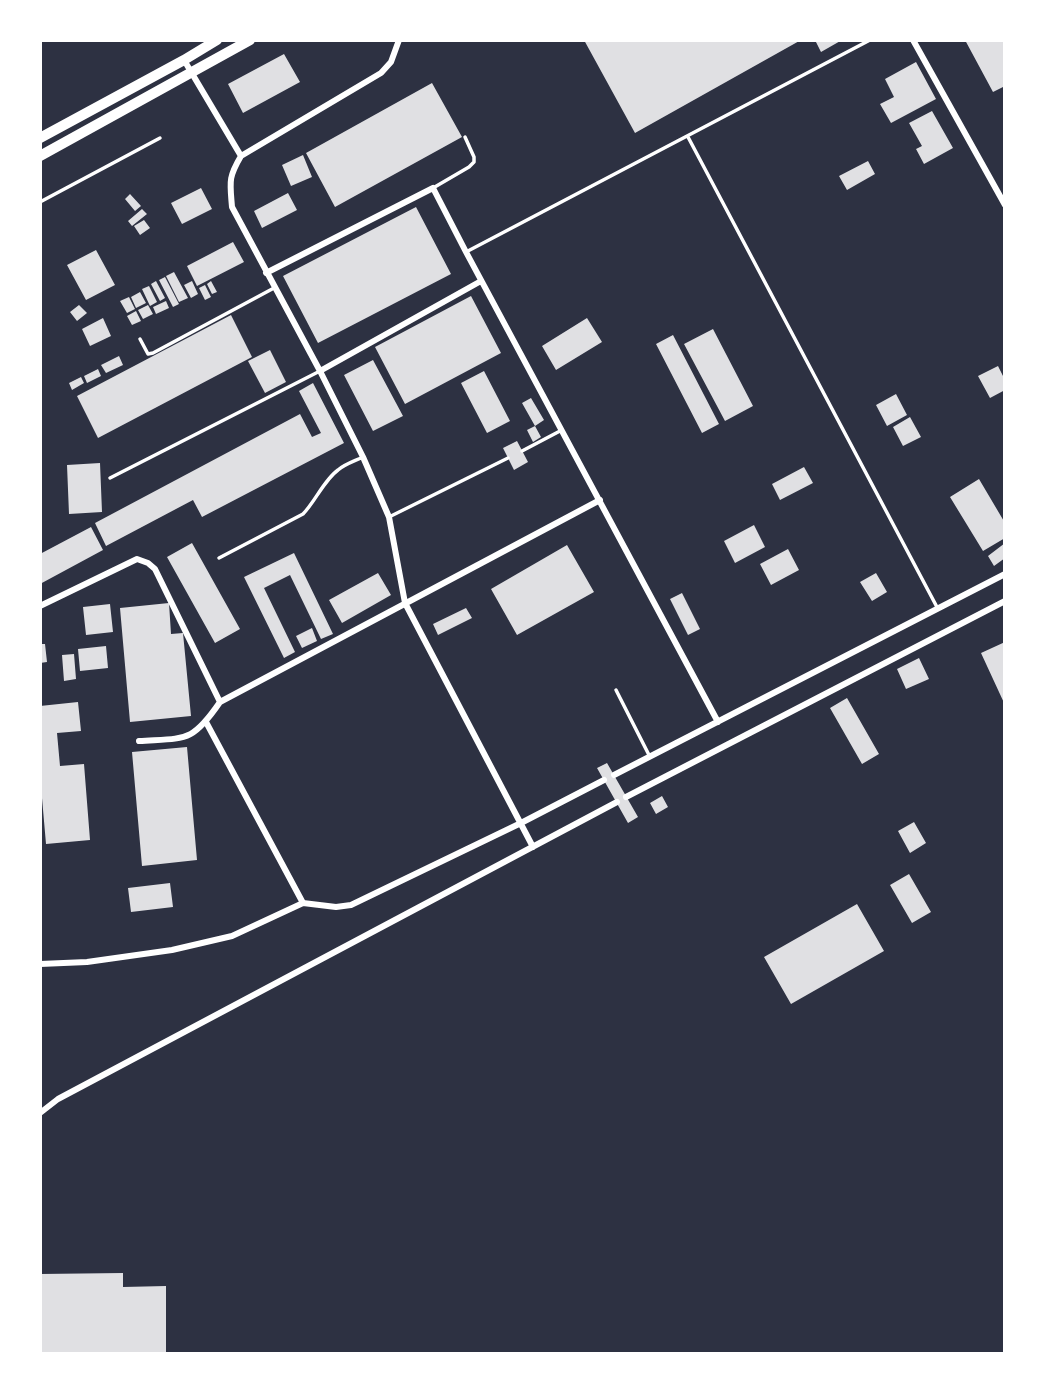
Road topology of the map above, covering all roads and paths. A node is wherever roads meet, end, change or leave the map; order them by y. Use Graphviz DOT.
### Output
graph roads {
  1 [pos="217,40"];
  2 [pos="250,40"];
  3 [pos="399,40"];
  4 [pos="870,40"];
  5 [pos="914,40"];
  6 [pos="184,60"];
  7 [pos="191,74"];
  8 [pos="688,136"];
  9 [pos="465,137"];
  10 [pos="40,138"];
  11 [pos="160,138"];
  12 [pos="40,156"];
  13 [pos="241,156"];
  14 [pos="433,187"];
  15 [pos="40,202"];
  16 [pos="1005,205"];
  17 [pos="466,252"];
  18 [pos="266,273"];
  19 [pos="481,281"];
  20 [pos="274,288"];
  21 [pos="140,339"];
  22 [pos="320,371"];
  23 [pos="562,431"];
  24 [pos="522,451"];
  25 [pos="363,457"];
  26 [pos="508,458"];
  27 [pos="110,478"];
  28 [pos="600,499"];
  29 [pos="389,517"];
  30 [pos="219,558"];
  31 [pos="1005,575"];
  32 [pos="1005,601"];
  33 [pos="405,603"];
  34 [pos="40,606"];
  35 [pos="938,609"];
  36 [pos="616,690"];
  37 [pos="220,702"];
  38 [pos="206,722"];
  39 [pos="718,722"];
  40 [pos="139,741"];
  41 [pos="650,757"];
  42 [pos="614,775"];
  43 [pos="604,780"];
  44 [pos="626,797"];
  45 [pos="617,802"];
  46 [pos="521,823"];
  47 [pos="533,847"];
  48 [pos="303,903"];
  49 [pos="40,964"];
  50 [pos="40,1113"];
  1 -- 6 [label="highway"];
  2 -- 7 [label="highway"];
  3 -- 13 [label="street"];
  4 -- 8 [label="lane"];
  5 -- 16 [label="street"];
  6 -- 7 [label="street"];
  6 -- 10 [label="highway"];
  7 -- 12 [label="highway"];
  7 -- 13 [label="street"];
  8 -- 17 [label="lane"];
  8 -- 35 [label="lane"];
  9 -- 14 [label="lane"];
  11 -- 15 [label="lane"];
  13 -- 18 [label="street"];
  14 -- 17 [label="street"];
  14 -- 18 [label="street"];
  17 -- 19 [label="street"];
  18 -- 20 [label="street"];
  19 -- 22 [label="street"];
  19 -- 23 [label="street"];
  20 -- 21 [label="lane"];
  20 -- 22 [label="street"];
  22 -- 25 [label="street"];
  22 -- 27 [label="lane"];
  23 -- 24 [label="lane"];
  23 -- 28 [label="street"];
  25 -- 29 [label="street"];
  25 -- 30 [label="lane"];
  26 -- 29 [label="lane"];
  28 -- 33 [label="street"];
  28 -- 39 [label="street"];
  29 -- 33 [label="street"];
  31 -- 35 [label="street"];
  32 -- 44 [label="street"];
  33 -- 37 [label="street"];
  33 -- 46 [label="street"];
  34 -- 37 [label="street"];
  35 -- 39 [label="street"];
  36 -- 41 [label="lane"];
  37 -- 38 [label="street"];
  38 -- 40 [label="street"];
  38 -- 48 [label="street"];
  39 -- 41 [label="street"];
  41 -- 42 [label="street"];
  43 -- 46 [label="street"];
  45 -- 47 [label="street"];
  46 -- 47 [label="street"];
  46 -- 48 [label="street"];
  47 -- 50 [label="street"];
  48 -- 49 [label="street"];
}
